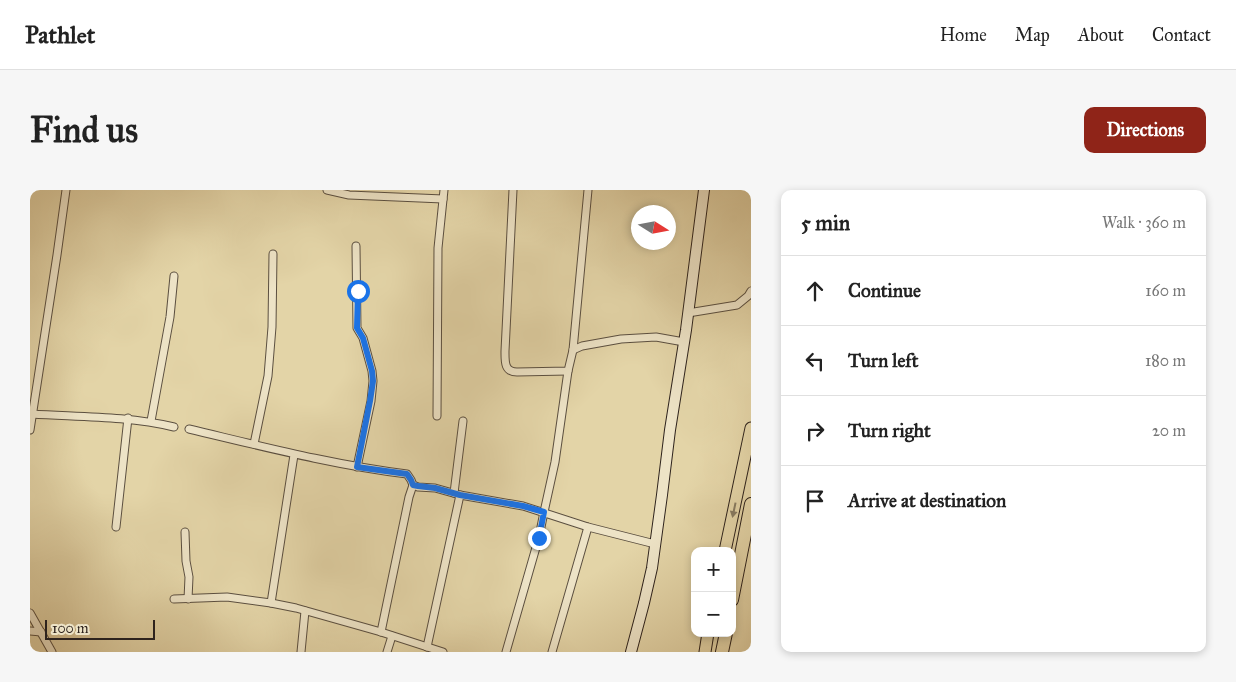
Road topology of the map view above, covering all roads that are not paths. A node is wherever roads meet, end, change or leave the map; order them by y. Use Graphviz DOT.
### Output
graph roads {
  1 [pos="66,190"];
  2 [pos="327,190"];
  3 [pos="444,190"];
  4 [pos="512,190"];
  5 [pos="588,190"];
  6 [pos="704,190"];
  7 [pos="443,199"];
  8 [pos="356,246"];
  9 [pos="273,254"];
  10 [pos="174,276"];
  11 [pos="751,290"];
  12 [pos="688,313"];
  13 [pos="684,342"];
  14 [pos="573,350"];
  15 [pos="568,371"];
  16 [pos="32,414"];
  17 [pos="437,416"];
  18 [pos="128,418"];
  19 [pos="151,421"];
  20 [pos="463,421"];
  21 [pos="174,427"];
  22 [pos="751,428"];
  23 [pos="30,430"];
  24 [pos="188,430"];
  25 [pos="254,444"];
  26 [pos="294,455"];
  27 [pos="357,467"];
  28 [pos="413,485"];
  29 [pos="457,494"];
  30 [pos="751,504"];
  31 [pos="544,512"];
  32 [pos="116,527"];
  33 [pos="588,527"];
  34 [pos="185,532"];
  35 [pos="655,544"];
  36 [pos="726,547"];
  37 [pos="734,592"];
  38 [pos="174,599"];
  39 [pos="188,599"];
  40 [pos="271,603"];
  41 [pos="305,611"];
  42 [pos="30,613"];
  43 [pos="30,630"];
  44 [pos="41,632"];
  45 [pos="381,632"];
  46 [pos="392,636"];
  47 [pos="707,637"];
  48 [pos="725,637"];
  49 [pos="427,647"];
  50 [pos="52,652"];
  51 [pos="301,652"];
  52 [pos="388,652"];
  53 [pos="443,652"];
  54 [pos="506,652"];
  55 [pos="552,652"];
  56 [pos="631,652"];
  57 [pos="705,652"];
  58 [pos="722,652"];
  1 -- 16 [label="street"];
  2 -- 7 [label="street"];
  3 -- 7 [label="street"];
  4 -- 15 [label="street"];
  5 -- 14 [label="street"];
  6 -- 12 [label="main road"];
  7 -- 17 [label="street"];
  8 -- 27 [label="street"];
  9 -- 25 [label="street"];
  10 -- 19 [label="street"];
  11 -- 12 [label="street"];
  12 -- 13 [label="main road"];
  13 -- 14 [label="street"];
  13 -- 35 [label="main road"];
  14 -- 15 [label="street"];
  15 -- 31 [label="street"];
  16 -- 18 [label="street"];
  16 -- 23 [label="street"];
  18 -- 19 [label="street"];
  18 -- 32 [label="street"];
  19 -- 21 [label="street"];
  20 -- 29 [label="street"];
  22 -- 36 [label="main road, one-way"];
  24 -- 25 [label="street"];
  25 -- 26 [label="street"];
  26 -- 27 [label="street"];
  26 -- 40 [label="street"];
  27 -- 28 [label="street"];
  28 -- 29 [label="street"];
  28 -- 45 [label="street"];
  29 -- 31 [label="street"];
  29 -- 49 [label="street"];
  30 -- 37 [label="highway"];
  31 -- 33 [label="street"];
  31 -- 54 [label="street"];
  33 -- 35 [label="street"];
  33 -- 55 [label="street"];
  34 -- 39 [label="street"];
  35 -- 56 [label="main road"];
  38 -- 39 [label="street"];
  39 -- 40 [label="street"];
  40 -- 41 [label="street"];
  41 -- 45 [label="street"];
  41 -- 51 [label="street"];
  42 -- 44 [label="street"];
  43 -- 44 [label="street"];
  44 -- 50 [label="street"];
  45 -- 46 [label="street"];
  46 -- 49 [label="street"];
  46 -- 52 [label="street"];
  47 -- 57 [label="main road"];
  48 -- 58 [label="highway"];
  49 -- 53 [label="street"];
}
